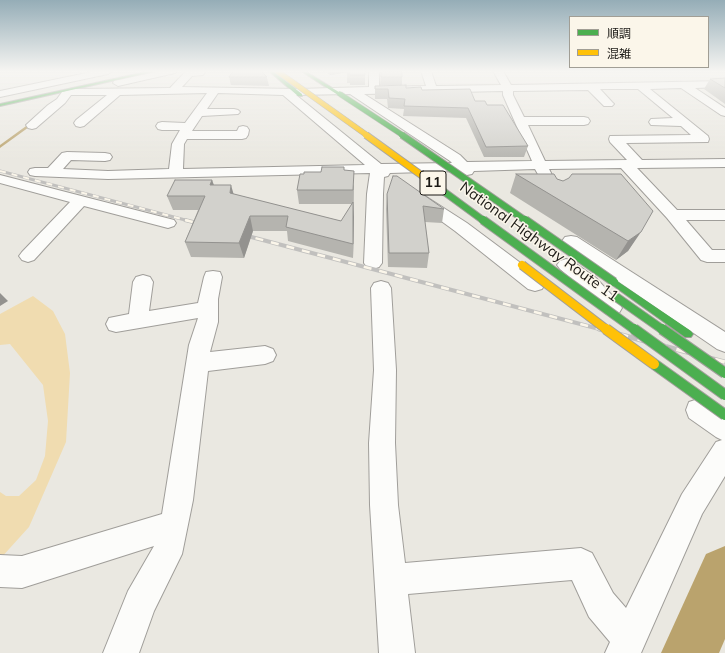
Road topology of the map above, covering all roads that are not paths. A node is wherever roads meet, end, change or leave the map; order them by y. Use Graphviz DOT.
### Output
graph roads {
  1 [pos="16,101"];
  2 [pos="33,101"];
  3 [pos="61,101"];
  4 [pos="106,101"];
  5 [pos="207,101"];
  6 [pos="304,101"];
  7 [pos="305,101"];
  8 [pos="319,101"];
  9 [pos="335,101"];
  10 [pos="356,101"];
  11 [pos="358,101"];
  12 [pos="511,101"];
  13 [pos="605,101"];
  14 [pos="659,101"];
  15 [pos="707,101"];
  16 [pos="710,103"];
  17 [pos="725,103"];
  18 [pos="608,104"];
  19 [pos="0,105"];
  20 [pos="0,109"];
  21 [pos="234,112"];
  22 [pos="199,113"];
  23 [pos="725,113"];
  24 [pos="579,120"];
  25 [pos="520,121"];
  26 [pos="655,122"];
  27 [pos="684,122"];
  28 [pos="80,123"];
  29 [pos="366,123"];
  30 [pos="32,125"];
  31 [pos="162,126"];
  32 [pos="243,130"];
  33 [pos="185,131"];
  34 [pos="105,156"];
  35 [pos="421,161"];
  36 [pos="725,163"];
  37 [pos="631,164"];
  38 [pos="540,165"];
  39 [pos="463,167"];
  40 [pos="378,169"];
  41 [pos="36,172"];
  42 [pos="51,173"];
  43 [pos="176,174"];
  44 [pos="447,179"];
  45 [pos="6,181"];
  46 [pos="404,183"];
  47 [pos="551,186"];
  48 [pos="0,194"];
  49 [pos="435,198"];
  50 [pos="81,200"];
  51 [pos="643,204"];
  52 [pos="668,210"];
  53 [pos="725,215"];
  54 [pos="168,223"];
  55 [pos="590,254"];
  56 [pos="28,256"];
  57 [pos="725,256"];
  58 [pos="561,260"];
  59 [pos="373,263"];
  60 [pos="213,277"];
  61 [pos="531,281"];
  62 [pos="144,282"];
  63 [pos="381,288"];
  64 [pos="207,309"];
  65 [pos="570,311"];
  66 [pos="138,320"];
  67 [pos="116,324"];
  68 [pos="725,325"];
  69 [pos="702,336"];
  70 [pos="725,343"];
  71 [pos="608,344"];
  72 [pos="265,355"];
  73 [pos="198,363"];
  74 [pos="725,373"];
  75 [pos="725,395"];
  76 [pos="685,401"];
  77 [pos="725,415"];
  78 [pos="725,429"];
  79 [pos="725,451"];
  80 [pos="174,525"];
  81 [pos="0,571"];
  82 [pos="390,580"];
  83 [pos="626,646"];
  84 [pos="121,653"];
  85 [pos="397,653"];
  1 -- 19 [label="highway"];
  2 -- 20 [label="street"];
  3 -- 30 [label="street"];
  4 -- 28 [label="street"];
  5 -- 22 [label="street"];
  6 -- 40 [label="street"];
  7 -- 46 [label="highway, 11"];
  8 -- 75 [label="highway, National Highway Route 11 / 11, bridge"];
  9 -- 29 [label="highway"];
  10 -- 69 [label="highway, 11, bridge"];
  11 -- 39 [label="street"];
  12 -- 25 [label="street"];
  13 -- 18 [label="street"];
  14 -- 27 [label="street"];
  15 -- 16 [label="street"];
  16 -- 17 [label="street"];
  16 -- 23 [label="street"];
  21 -- 22 [label="street"];
  22 -- 33 [label="street"];
  24 -- 25 [label="street"];
  25 -- 38 [label="street"];
  26 -- 27 [label="street"];
  27 -- 37 [label="street"];
  31 -- 33 [label="street"];
  32 -- 33 [label="street"];
  33 -- 43 [label="street"];
  34 -- 42 [label="street"];
  35 -- 44 [label="highway, National Highway Route 11 / 11"];
  36 -- 37 [label="street"];
  37 -- 38 [label="street"];
  37 -- 52 [label="street"];
  38 -- 39 [label="street"];
  38 -- 47 [label="street"];
  39 -- 40 [label="street"];
  39 -- 55 [label="street"];
  40 -- 43 [label="street"];
  40 -- 46 [label="street"];
  40 -- 59 [label="street"];
  41 -- 42 [label="street"];
  42 -- 43 [label="street"];
  45 -- 48 [label="street"];
  45 -- 50 [label="street"];
  46 -- 61 [label="street"];
  49 -- 77 [label="highway, 11, bridge"];
  50 -- 54 [label="street"];
  50 -- 56 [label="street"];
  51 -- 52 [label="street"];
  52 -- 53 [label="street"];
  52 -- 57 [label="street"];
  55 -- 58 [label="street"];
  55 -- 69 [label="street"];
  58 -- 61 [label="street"];
  58 -- 74 [label="highway, National Highway Route 11, bridge"];
  58 -- 76 [label="street"];
  60 -- 64 [label="street"];
  61 -- 65 [label="street"];
  62 -- 66 [label="street"];
  63 -- 82 [label="street"];
  64 -- 66 [label="street"];
  64 -- 73 [label="street"];
  66 -- 67 [label="street"];
  68 -- 69 [label="street"];
  69 -- 70 [label="street"];
  71 -- 76 [label="street"];
  72 -- 73 [label="street"];
  73 -- 80 [label="street"];
  76 -- 78 [label="street"];
  79 -- 83 [label="street"];
  80 -- 81 [label="street"];
  80 -- 84 [label="street"];
  82 -- 83 [label="street"];
  82 -- 85 [label="street"];
}
